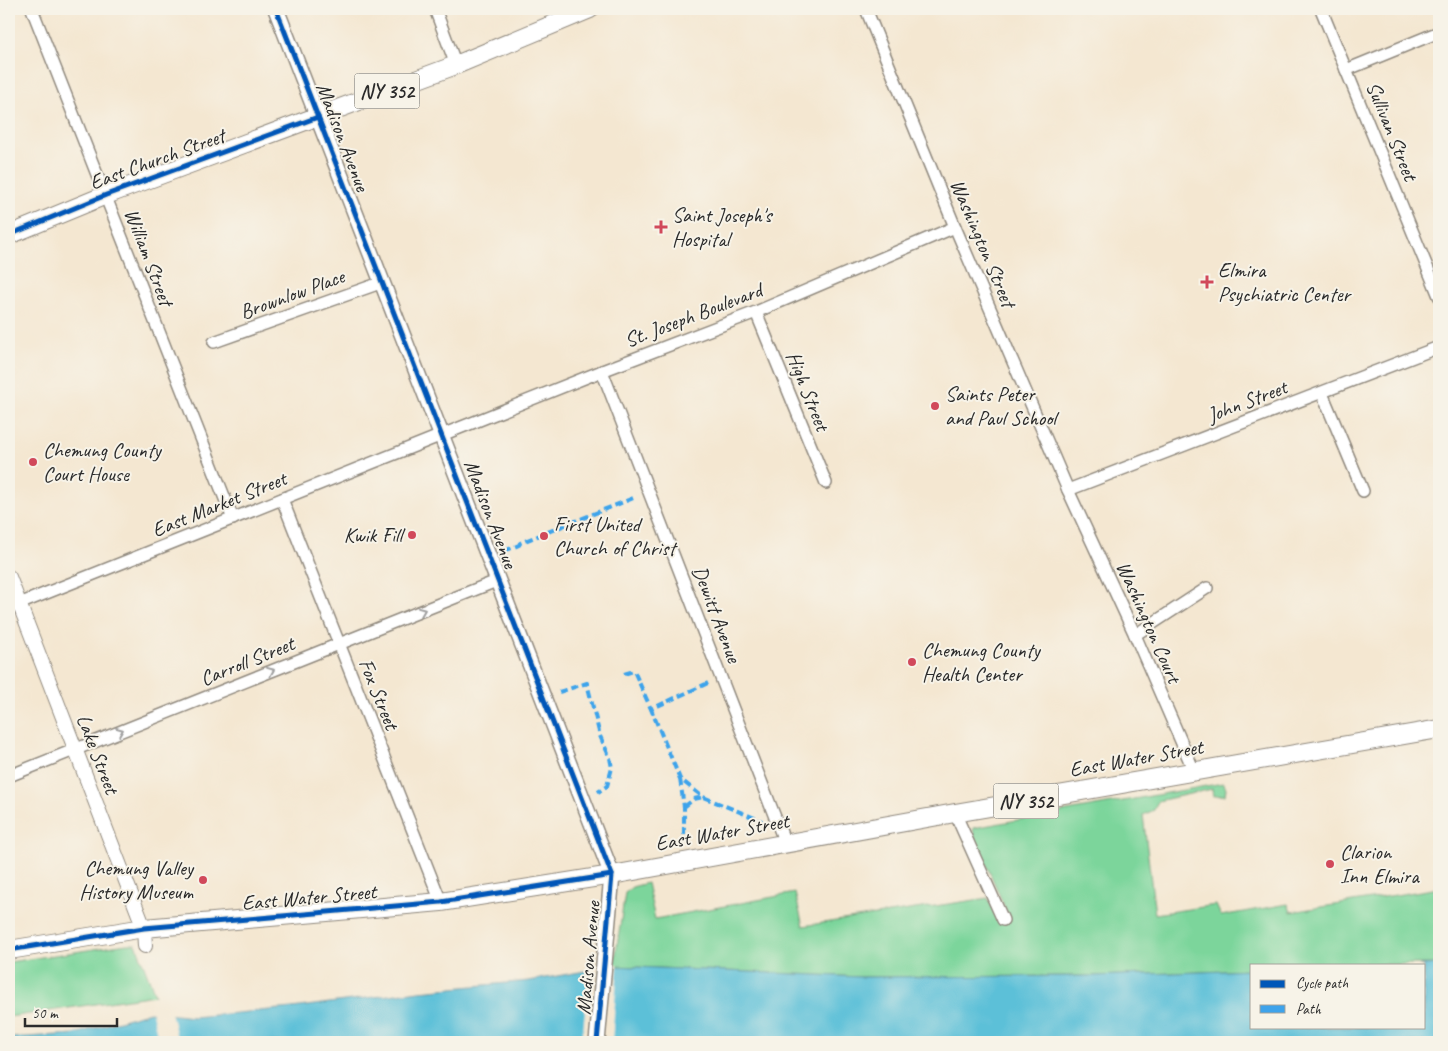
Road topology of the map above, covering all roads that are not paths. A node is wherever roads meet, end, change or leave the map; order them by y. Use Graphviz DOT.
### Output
graph roads {
  1 [pos="32,9"];
  2 [pos="276,9"];
  3 [pos="435,9"];
  4 [pos="590,9"];
  5 [pos="866,9"];
  6 [pos="1322,9"];
  7 [pos="1439,32"];
  8 [pos="456,65"];
  9 [pos="1346,70"];
  10 [pos="318,117"];
  11 [pos="106,195"];
  12 [pos="955,227"];
  13 [pos="9,235"];
  14 [pos="383,282"];
  15 [pos="1439,296"];
  16 [pos="756,312"];
  17 [pos="214,342"];
  18 [pos="1439,347"];
  19 [pos="602,371"];
  20 [pos="1322,392"];
  21 [pos="442,435"];
  22 [pos="826,484"];
  23 [pos="1068,490"];
  24 [pos="1362,491"];
  25 [pos="282,499"];
  26 [pos="233,519"];
  27 [pos="9,577"];
  28 [pos="499,580"];
  29 [pos="1207,588"];
  30 [pos="14,606"];
  31 [pos="1135,635"];
  32 [pos="339,644"];
  33 [pos="1439,729"];
  34 [pos="74,749"];
  35 [pos="1194,771"];
  36 [pos="9,776"];
  37 [pos="955,813"];
  38 [pos="785,843"];
  39 [pos="612,875"];
  40 [pos="441,902"];
  41 [pos="1003,920"];
  42 [pos="144,928"];
  43 [pos="145,946"];
  44 [pos="9,950"];
  45 [pos="597,1042"];
  1 -- 11 [label="street, William Street"];
  2 -- 10 [label="main road, Madison Avenue"];
  3 -- 8 [label="street"];
  4 -- 8 [label="main road, East Church Street / NY 352"];
  5 -- 12 [label="street, Washington Street"];
  6 -- 9 [label="street, Sullivan Street"];
  7 -- 9 [label="street"];
  8 -- 10 [label="main road, East Church Street / NY 352"];
  9 -- 15 [label="street, Sullivan Street"];
  10 -- 11 [label="main road, East Church Street / NY 352"];
  10 -- 14 [label="main road, Madison Avenue"];
  11 -- 13 [label="main road, East Church Street / NY 352"];
  11 -- 26 [label="street, William Street"];
  12 -- 16 [label="street, St. Joseph Boulevard"];
  12 -- 23 [label="street, Washington Street"];
  14 -- 17 [label="street, Brownlow Place"];
  14 -- 21 [label="main road, Madison Avenue"];
  16 -- 19 [label="street, St. Joseph Boulevard"];
  16 -- 22 [label="street, High Street"];
  18 -- 20 [label="street, John Street"];
  19 -- 21 [label="street, St. Joseph Boulevard"];
  19 -- 38 [label="street, Dewitt Avenue"];
  20 -- 23 [label="street, John Street"];
  20 -- 24 [label="street"];
  21 -- 25 [label="street, East Market Street"];
  21 -- 28 [label="main road, Madison Avenue"];
  23 -- 31 [label="street, Washington Court"];
  25 -- 26 [label="street, East Market Street"];
  25 -- 32 [label="street, Fox Street"];
  26 -- 30 [label="street, East Market Street"];
  27 -- 30 [label="street, Lake Street"];
  32 -- 28 [label="street, Carroll Street, one-way"];
  28 -- 39 [label="main road, Madison Avenue"];
  29 -- 31 [label="street"];
  30 -- 34 [label="street, Lake Street"];
  31 -- 35 [label="street, Washington Court"];
  34 -- 32 [label="street, Carroll Street, one-way"];
  32 -- 40 [label="street, Fox Street"];
  33 -- 35 [label="main road, East Water Street / NY 352"];
  34 -- 36 [label="street, Carroll Street"];
  34 -- 42 [label="street, Lake Street"];
  35 -- 37 [label="main road, East Water Street / NY 352"];
  37 -- 38 [label="main road, East Water Street / NY 352"];
  37 -- 41 [label="street"];
  38 -- 39 [label="main road, East Water Street / NY 352"];
  39 -- 40 [label="main road, East Water Street / NY 352"];
  39 -- 45 [label="main road, Madison Avenue"];
  40 -- 42 [label="main road, East Water Street / NY 352"];
  42 -- 43 [label="street, Lake Street"];
  42 -- 44 [label="main road, East Water Street / NY 352"];
}
